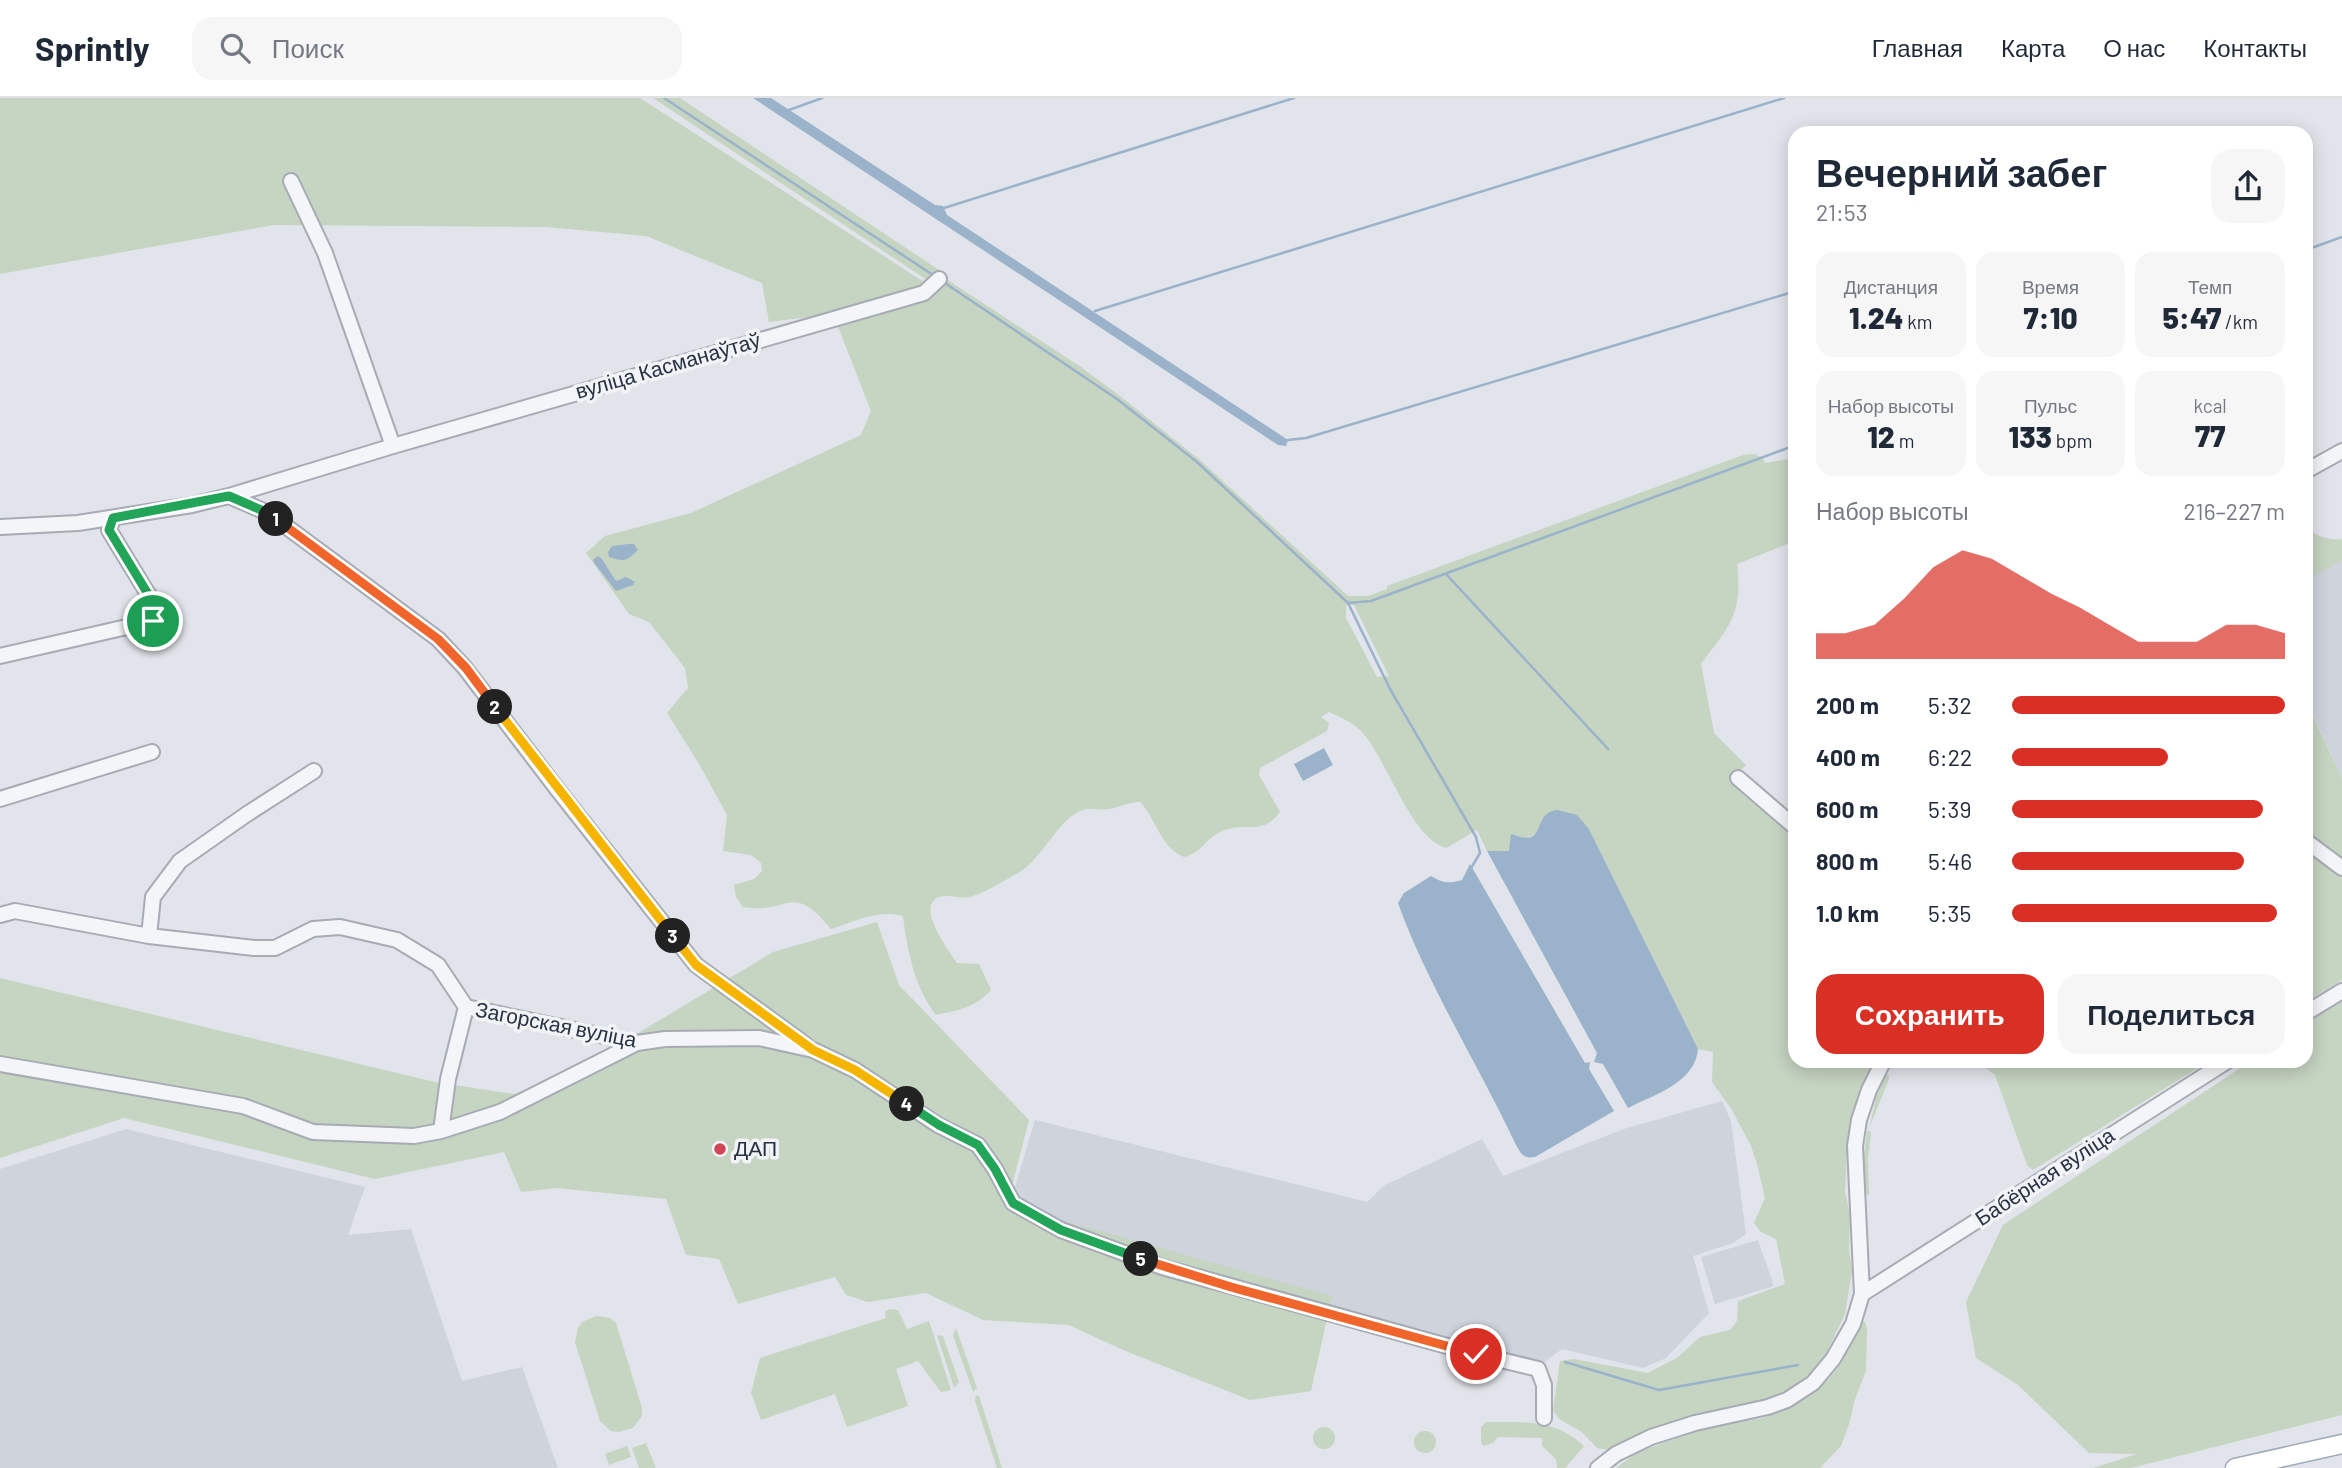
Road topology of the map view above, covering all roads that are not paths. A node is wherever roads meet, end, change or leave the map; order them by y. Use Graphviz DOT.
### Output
graph roads {
  1 [pos="291,181"];
  2 [pos="939,279"];
  3 [pos="393,446"];
  4 [pos="2342,451"];
  5 [pos="2313,467"];
  6 [pos="271,484"];
  7 [pos="229,496"];
  8 [pos="268,513"];
  9 [pos="113,518"];
  10 [pos="0,527"];
  11 [pos="0,656"];
  12 [pos="152,752"];
  13 [pos="314,771"];
  14 [pos="1738,778"];
  15 [pos="0,799"];
  16 [pos="1788,821"];
  17 [pos="2313,847"];
  18 [pos="2342,868"];
  19 [pos="0,915"];
  20 [pos="149,936"];
  21 [pos="2342,990"];
  22 [pos="466,1007"];
  23 [pos="2313,1009"];
  24 [pos="637,1044"];
  25 [pos="813,1050"];
  26 [pos="0,1064"];
  27 [pos="1881,1068"];
  28 [pos="2216,1068"];
  29 [pos="441,1131"];
  30 [pos="1862,1294"];
  31 [pos="1544,1418"];
  32 [pos="2342,1444"];
  33 [pos="1598,1468"];
  34 [pos="2235,1468"];
  1 -- 3 [label="street"];
  2 -- 3 [label="street, вуліца Касманаўтаў"];
  3 -- 6 [label="street, вуліца Касманаўтаў"];
  4 -- 5 [label="street"];
  6 -- 7 [label="street, вуліца Касманаўтаў"];
  6 -- 8 [label="street"];
  7 -- 8 [label="street, Загорская вуліца"];
  7 -- 9 [label="street, вуліца Касманаўтаў"];
  8 -- 25 [label="street, Загорская вуліца"];
  9 -- 10 [label="street, вуліца Касманаўтаў"];
  9 -- 11 [label="street"];
  12 -- 15 [label="street"];
  13 -- 20 [label="street"];
  14 -- 16 [label="street"];
  17 -- 18 [label="street"];
  19 -- 20 [label="street"];
  20 -- 22 [label="street"];
  21 -- 23 [label="street"];
  22 -- 24 [label="street, Загорская вуліца"];
  22 -- 29 [label="street"];
  24 -- 25 [label="street, Загорская вуліца"];
  24 -- 29 [label="street"];
  25 -- 31 [label="street, Загорская вуліца"];
  26 -- 29 [label="street"];
  27 -- 30 [label="street"];
  28 -- 30 [label="street, Бабёрная вуліца"];
  30 -- 33 [label="street"];
  32 -- 34 [label="main road"];
}
